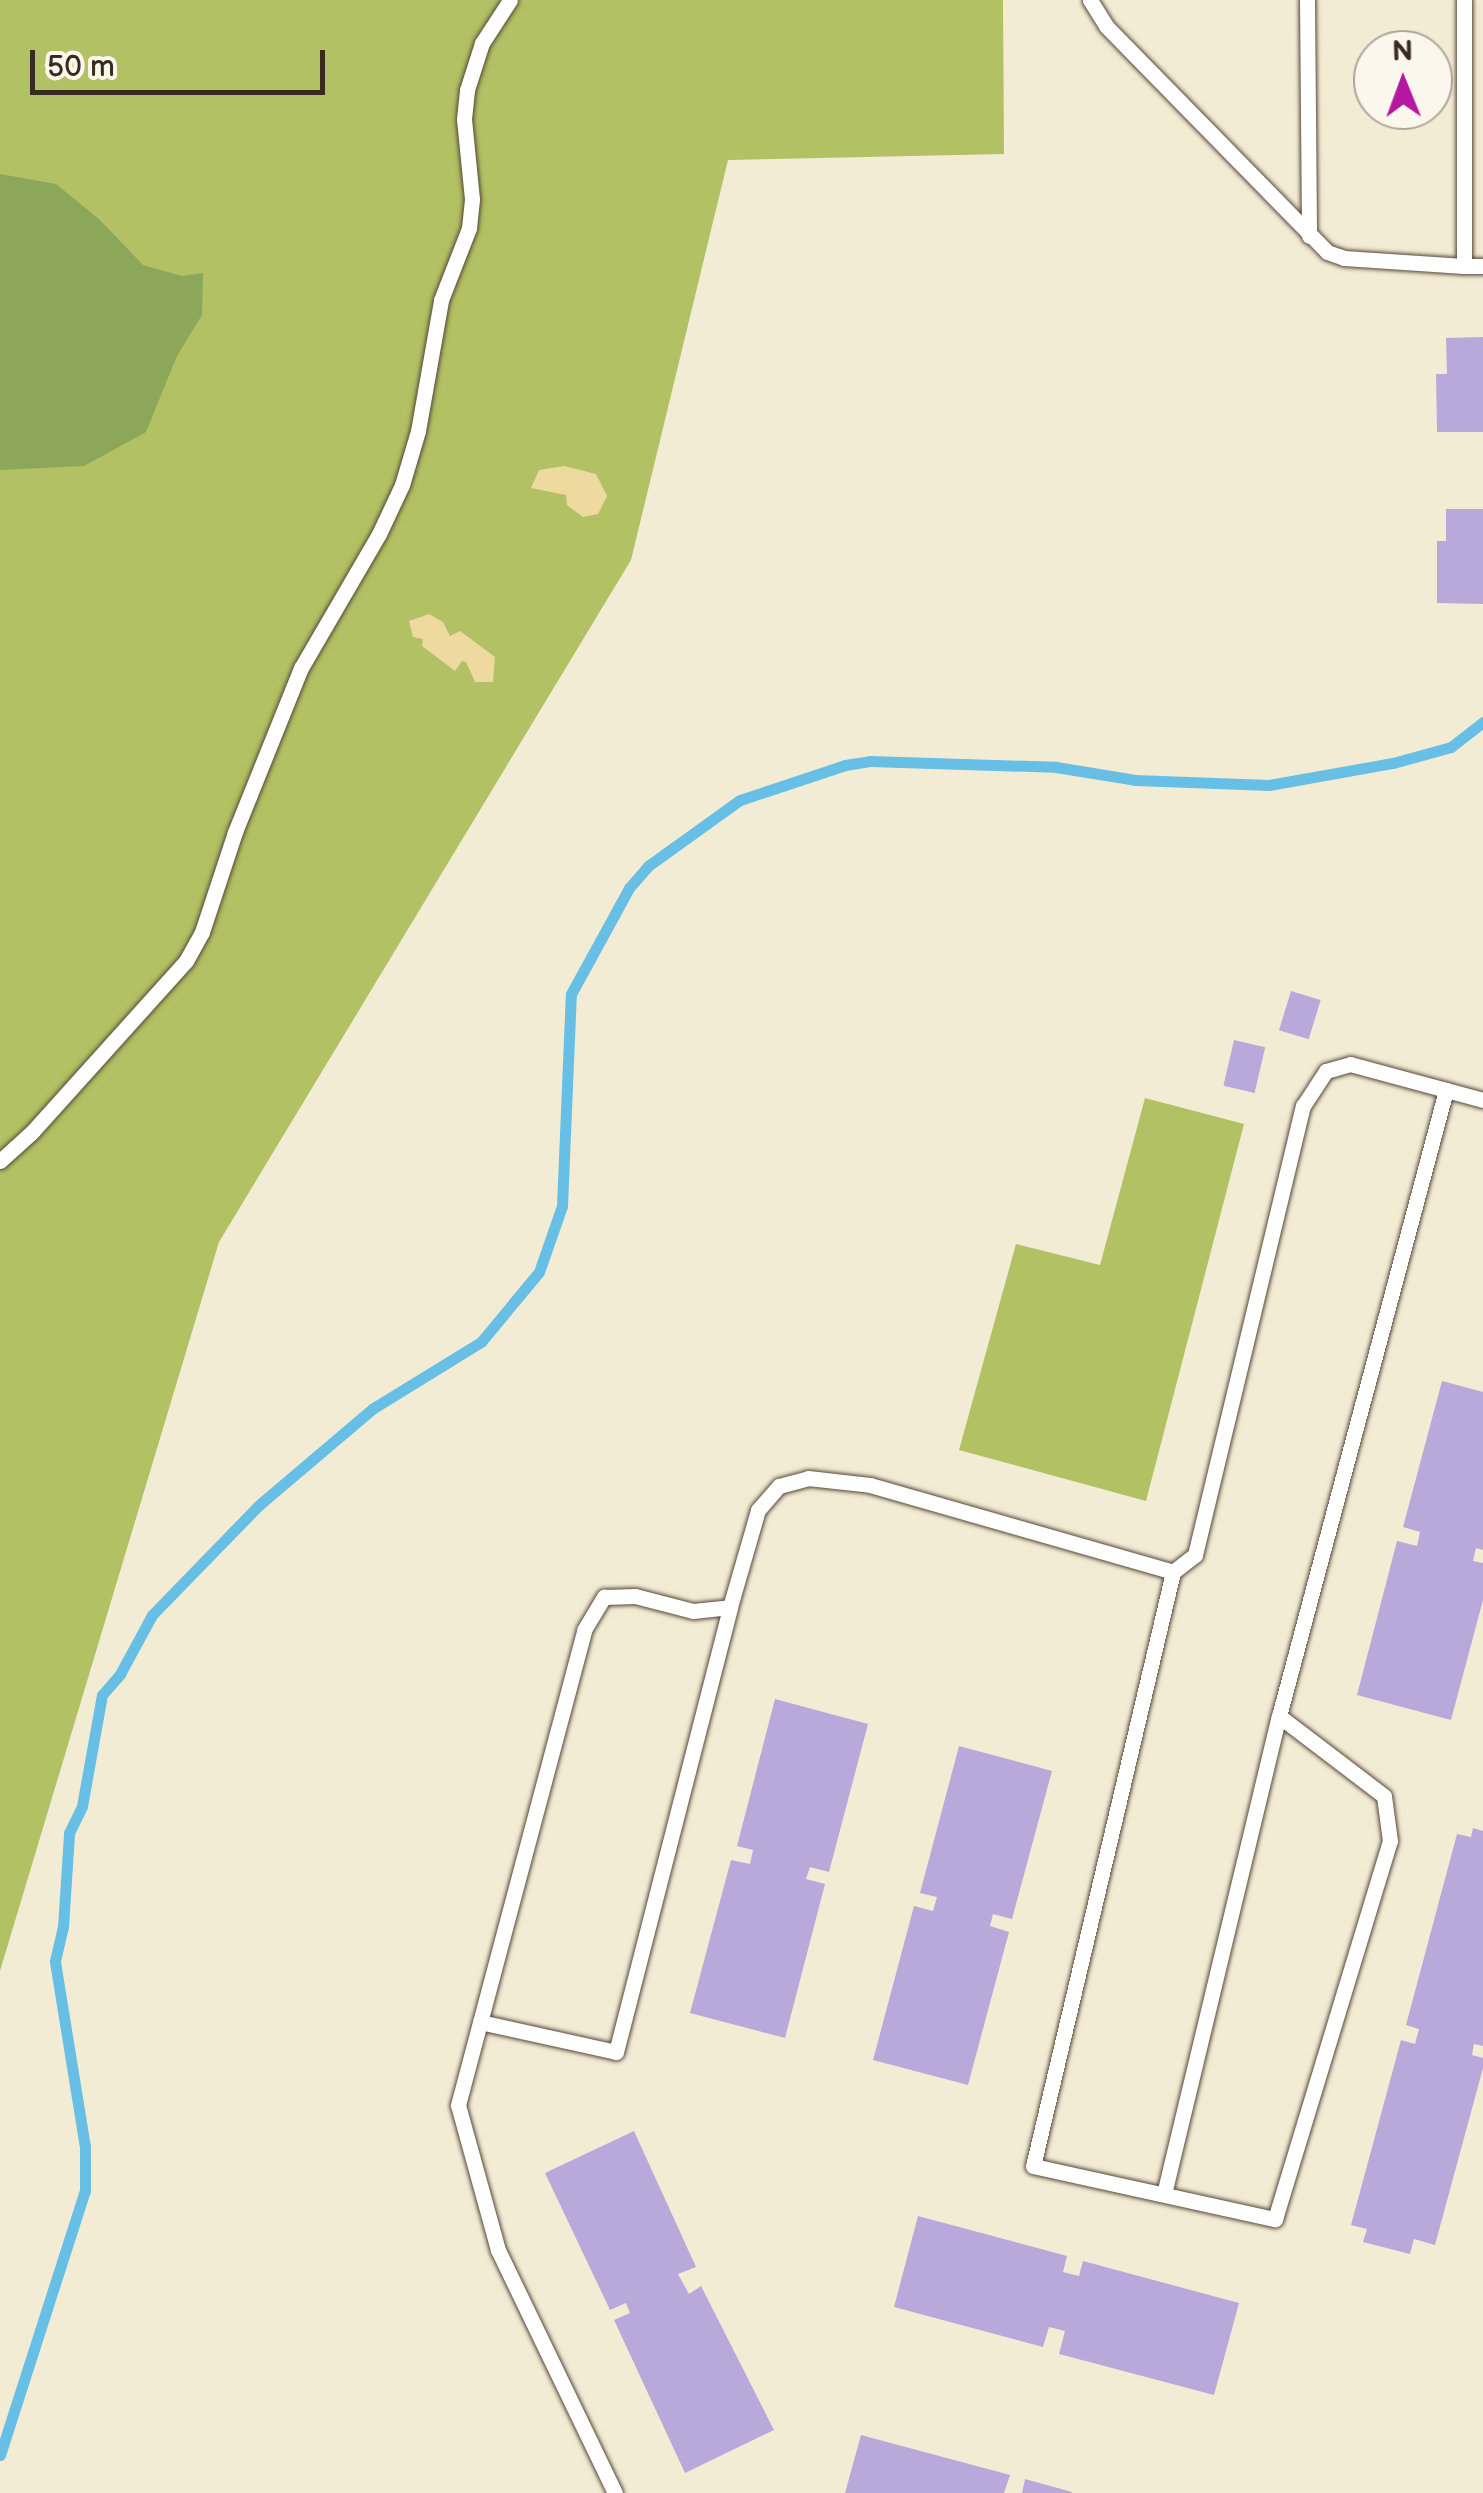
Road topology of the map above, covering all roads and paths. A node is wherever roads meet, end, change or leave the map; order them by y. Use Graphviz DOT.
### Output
graph roads {
  1 [pos="510,0"];
  2 [pos="1090,0"];
  3 [pos="1306,0"];
  4 [pos="1464,0"];
  5 [pos="1464,155"];
  6 [pos="1483,155"];
  7 [pos="1309,236"];
  8 [pos="1464,266"];
  9 [pos="1483,266"];
  10 [pos="1446,1090"];
  11 [pos="1483,1100"];
  12 [pos="0,1161"];
  13 [pos="1173,1572"];
  14 [pos="730,1607"];
  15 [pos="1280,1716"];
  16 [pos="480,2022"];
  17 [pos="1164,2194"];
  18 [pos="616,2493"];
  1 -- 12 [label="lane"];
  2 -- 7 [label="lane"];
  3 -- 7 [label="lane"];
  4 -- 5 [label="lane"];
  5 -- 6 [label="lane"];
  5 -- 8 [label="lane"];
  7 -- 8 [label="lane"];
  8 -- 9 [label="lane"];
  10 -- 11 [label="lane"];
  10 -- 13 [label="lane"];
  10 -- 15 [label="lane"];
  13 -- 14 [label="lane"];
  13 -- 17 [label="lane"];
  14 -- 16 [label="lane"];
  14 -- 16 [label="lane"];
  15 -- 17 [label="lane"];
  15 -- 17 [label="lane"];
  16 -- 18 [label="lane"];
}
